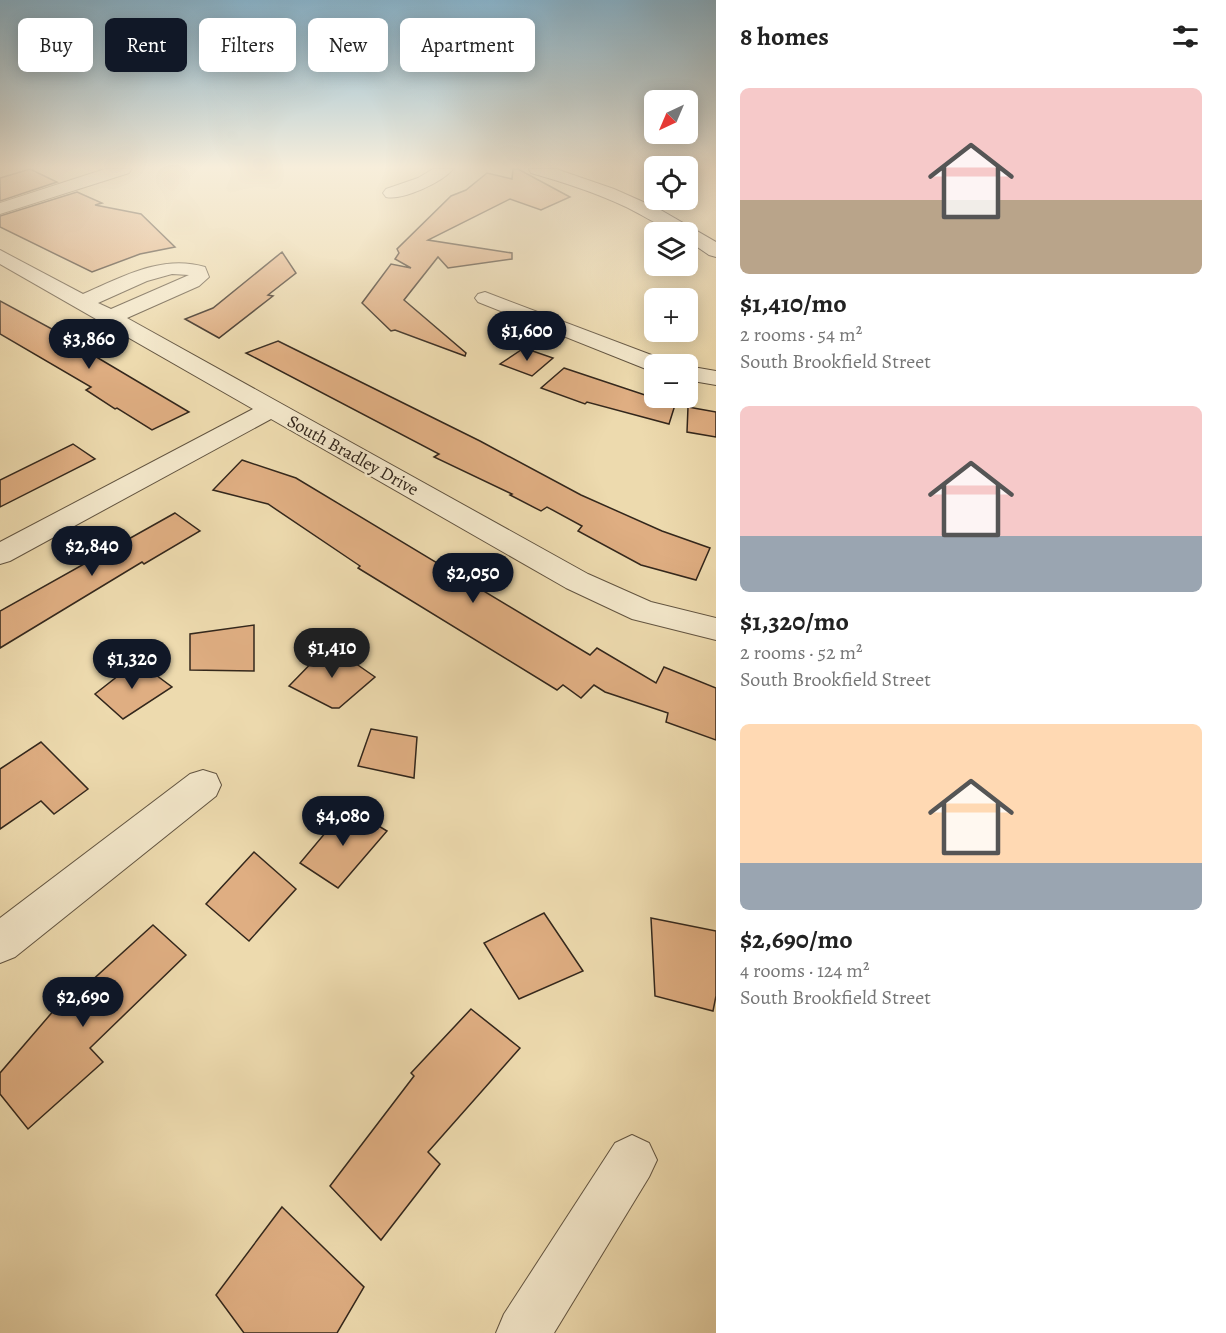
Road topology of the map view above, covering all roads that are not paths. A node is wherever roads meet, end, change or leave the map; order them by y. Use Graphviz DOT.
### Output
graph roads {
  1 [pos="683,231"];
  2 [pos="716,251"];
  3 [pos="0,256"];
  4 [pos="486,298"];
  5 [pos="82,302"];
  6 [pos="109,318"];
  7 [pos="644,360"];
  8 [pos="698,375"];
  9 [pos="716,378"];
  10 [pos="271,409"];
  11 [pos="0,554"];
  12 [pos="716,629"];
  13 [pos="203,785"];
  14 [pos="0,943"];
  15 [pos="632,1160"];
  16 [pos="523,1333"];
  1 -- 2 [label="street"];
  3 -- 5 [label="street, South Bradley Drive"];
  4 -- 7 [label="street"];
  5 -- 6 [label="street, South Bradley Drive"];
  5 -- 6 [label="street"];
  6 -- 10 [label="street, South Bradley Drive"];
  8 -- 9 [label="street"];
  10 -- 11 [label="street"];
  10 -- 12 [label="street, South Bradley Drive"];
  13 -- 14 [label="street"];
  15 -- 16 [label="street"];
}
